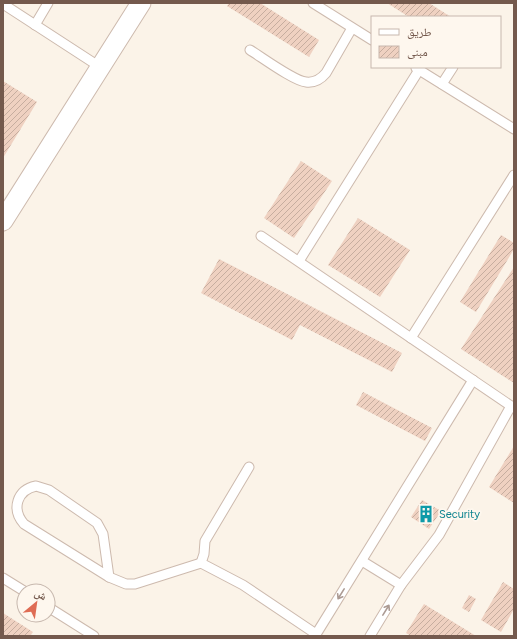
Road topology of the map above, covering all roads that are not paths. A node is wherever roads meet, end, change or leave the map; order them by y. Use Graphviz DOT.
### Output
graph roads {
  1 [pos="48,3"];
  2 [pos="141,3"];
  3 [pos="313,3"];
  4 [pos="3,4"];
  5 [pos="35,25"];
  6 [pos="352,28"];
  7 [pos="371,39"];
  8 [pos="250,50"];
  9 [pos="100,67"];
  10 [pos="452,68"];
  11 [pos="417,69"];
  12 [pos="442,84"];
  13 [pos="514,129"];
  14 [pos="514,174"];
  15 [pos="3,221"];
  16 [pos="261,236"];
  17 [pos="299,261"];
  18 [pos="411,338"];
  19 [pos="473,380"];
  20 [pos="513,407"];
  21 [pos="249,467"];
  22 [pos="362,561"];
  23 [pos="201,563"];
  24 [pos="109,577"];
  25 [pos="3,578"];
  26 [pos="402,585"];
  27 [pos="16,586"];
  28 [pos="56,611"];
  29 [pos="316,635"];
  30 [pos="94,636"];
  31 [pos="370,636"];
  1 -- 5 [label="lane"];
  2 -- 9 [label="street"];
  3 -- 6 [label="lane"];
  4 -- 5 [label="lane"];
  5 -- 9 [label="lane"];
  6 -- 7 [label="lane"];
  6 -- 8 [label="lane"];
  9 -- 15 [label="street"];
  10 -- 12 [label="lane"];
  11 -- 12 [label="lane"];
  11 -- 17 [label="lane"];
  12 -- 13 [label="lane"];
  14 -- 18 [label="lane"];
  16 -- 17 [label="lane"];
  17 -- 18 [label="lane"];
  18 -- 19 [label="lane"];
  19 -- 20 [label="lane"];
  19 -- 22 [label="lane"];
  20 -- 26 [label="lane"];
  21 -- 23 [label="lane"];
  22 -- 26 [label="lane"];
  22 -- 29 [label="lane, one-way"];
  23 -- 24 [label="lane"];
  23 -- 29 [label="lane"];
  24 -- 24 [label="lane"];
  25 -- 27 [label="lane"];
  31 -- 26 [label="lane, one-way"];
  28 -- 30 [label="lane"];
}
